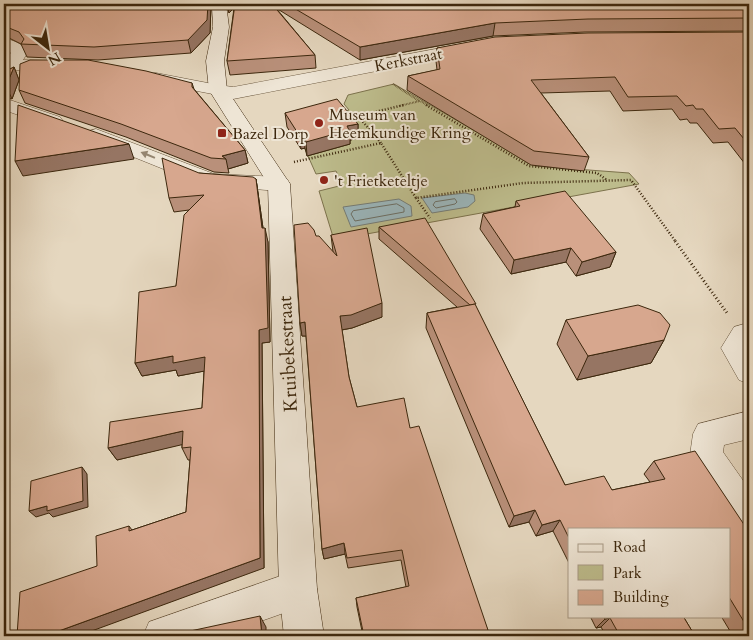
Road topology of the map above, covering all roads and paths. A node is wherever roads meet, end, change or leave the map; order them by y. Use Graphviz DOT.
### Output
graph roads {
  1 [pos="218,4"];
  2 [pos="4,42"];
  3 [pos="494,43"];
  4 [pos="5,64"];
  5 [pos="70,64"];
  6 [pos="138,74"];
  7 [pos="218,90"];
  8 [pos="4,104"];
  9 [pos="382,143"];
  10 [pos="273,176"];
  11 [pos="608,180"];
  12 [pos="416,198"];
  13 [pos="430,218"];
  14 [pos="746,335"];
  15 [pos="749,372"];
  16 [pos="749,425"];
  17 [pos="749,519"];
  18 [pos="298,589"];
  19 [pos="163,636"];
  20 [pos="304,636"];
  1 -- 7 [label="street"];
  2 -- 4 [label="street"];
  3 -- 7 [label="street, Kerkstraat"];
  4 -- 5 [label="street"];
  6 -- 7 [label="street, Kerkstraat"];
  7 -- 10 [label="street, Kruibekestraat"];
  10 -- 8 [label="street, one-way"];
  9 -- 10 [label="path"];
  9 -- 11 [label="path"];
  9 -- 12 [label="path"];
  10 -- 18 [label="street, Kruibekestraat"];
  11 -- 12 [label="path"];
  11 -- 14 [label="path"];
  12 -- 13 [label="path"];
  14 -- 15 [label="street"];
  16 -- 17 [label="street"];
  18 -- 19 [label="street"];
  18 -- 20 [label="street, Kruibekestraat"];
}
